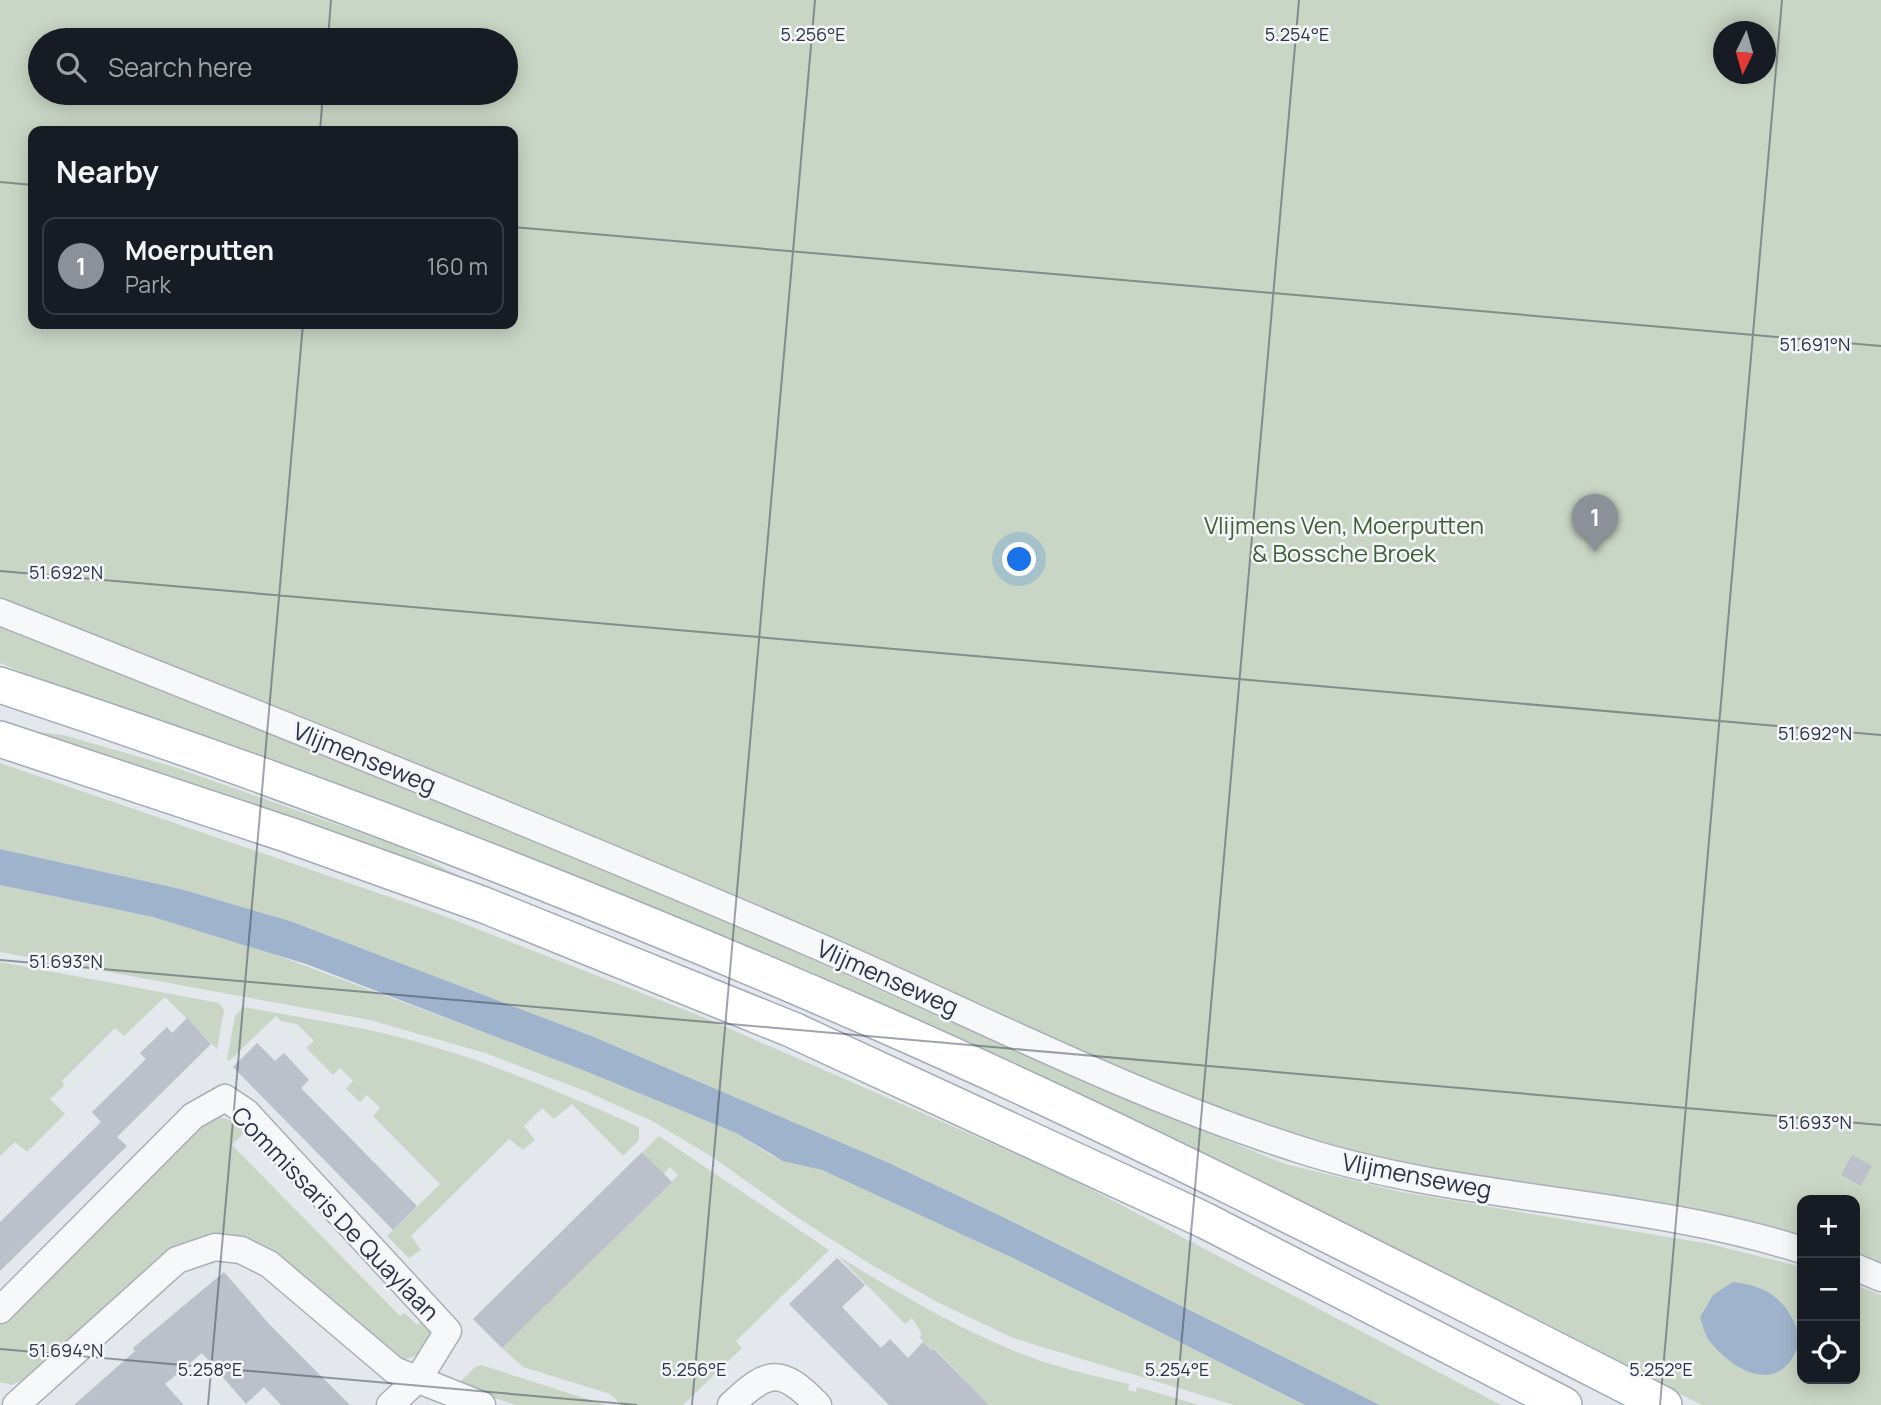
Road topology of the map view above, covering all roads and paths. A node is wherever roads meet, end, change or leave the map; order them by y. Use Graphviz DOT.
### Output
graph roads {
  1 [pos="0,611"];
  2 [pos="0,685"];
  3 [pos="0,739"];
  4 [pos="1797,1249"];
  5 [pos="1860,1269"];
  6 [pos="1881,1278"];
  7 [pos="0,1310"];
  8 [pos="419,1378"];
  9 [pos="16,1405"];
  10 [pos="390,1405"];
  11 [pos="482,1405"];
  12 [pos="732,1405"];
  13 [pos="818,1405"];
  14 [pos="1564,1405"];
  15 [pos="1664,1405"];
  1 -- 4 [label="street, Vlijmenseweg"];
  2 -- 15 [label="main road, Vlijmenseweg"];
  3 -- 14 [label="main road"];
  5 -- 6 [label="street"];
  7 -- 8 [label="street, Commissaris De Quaylaan"];
  8 -- 9 [label="street"];
  8 -- 10 [label="street"];
  8 -- 11 [label="street"];
  12 -- 13 [label="street"];
}
